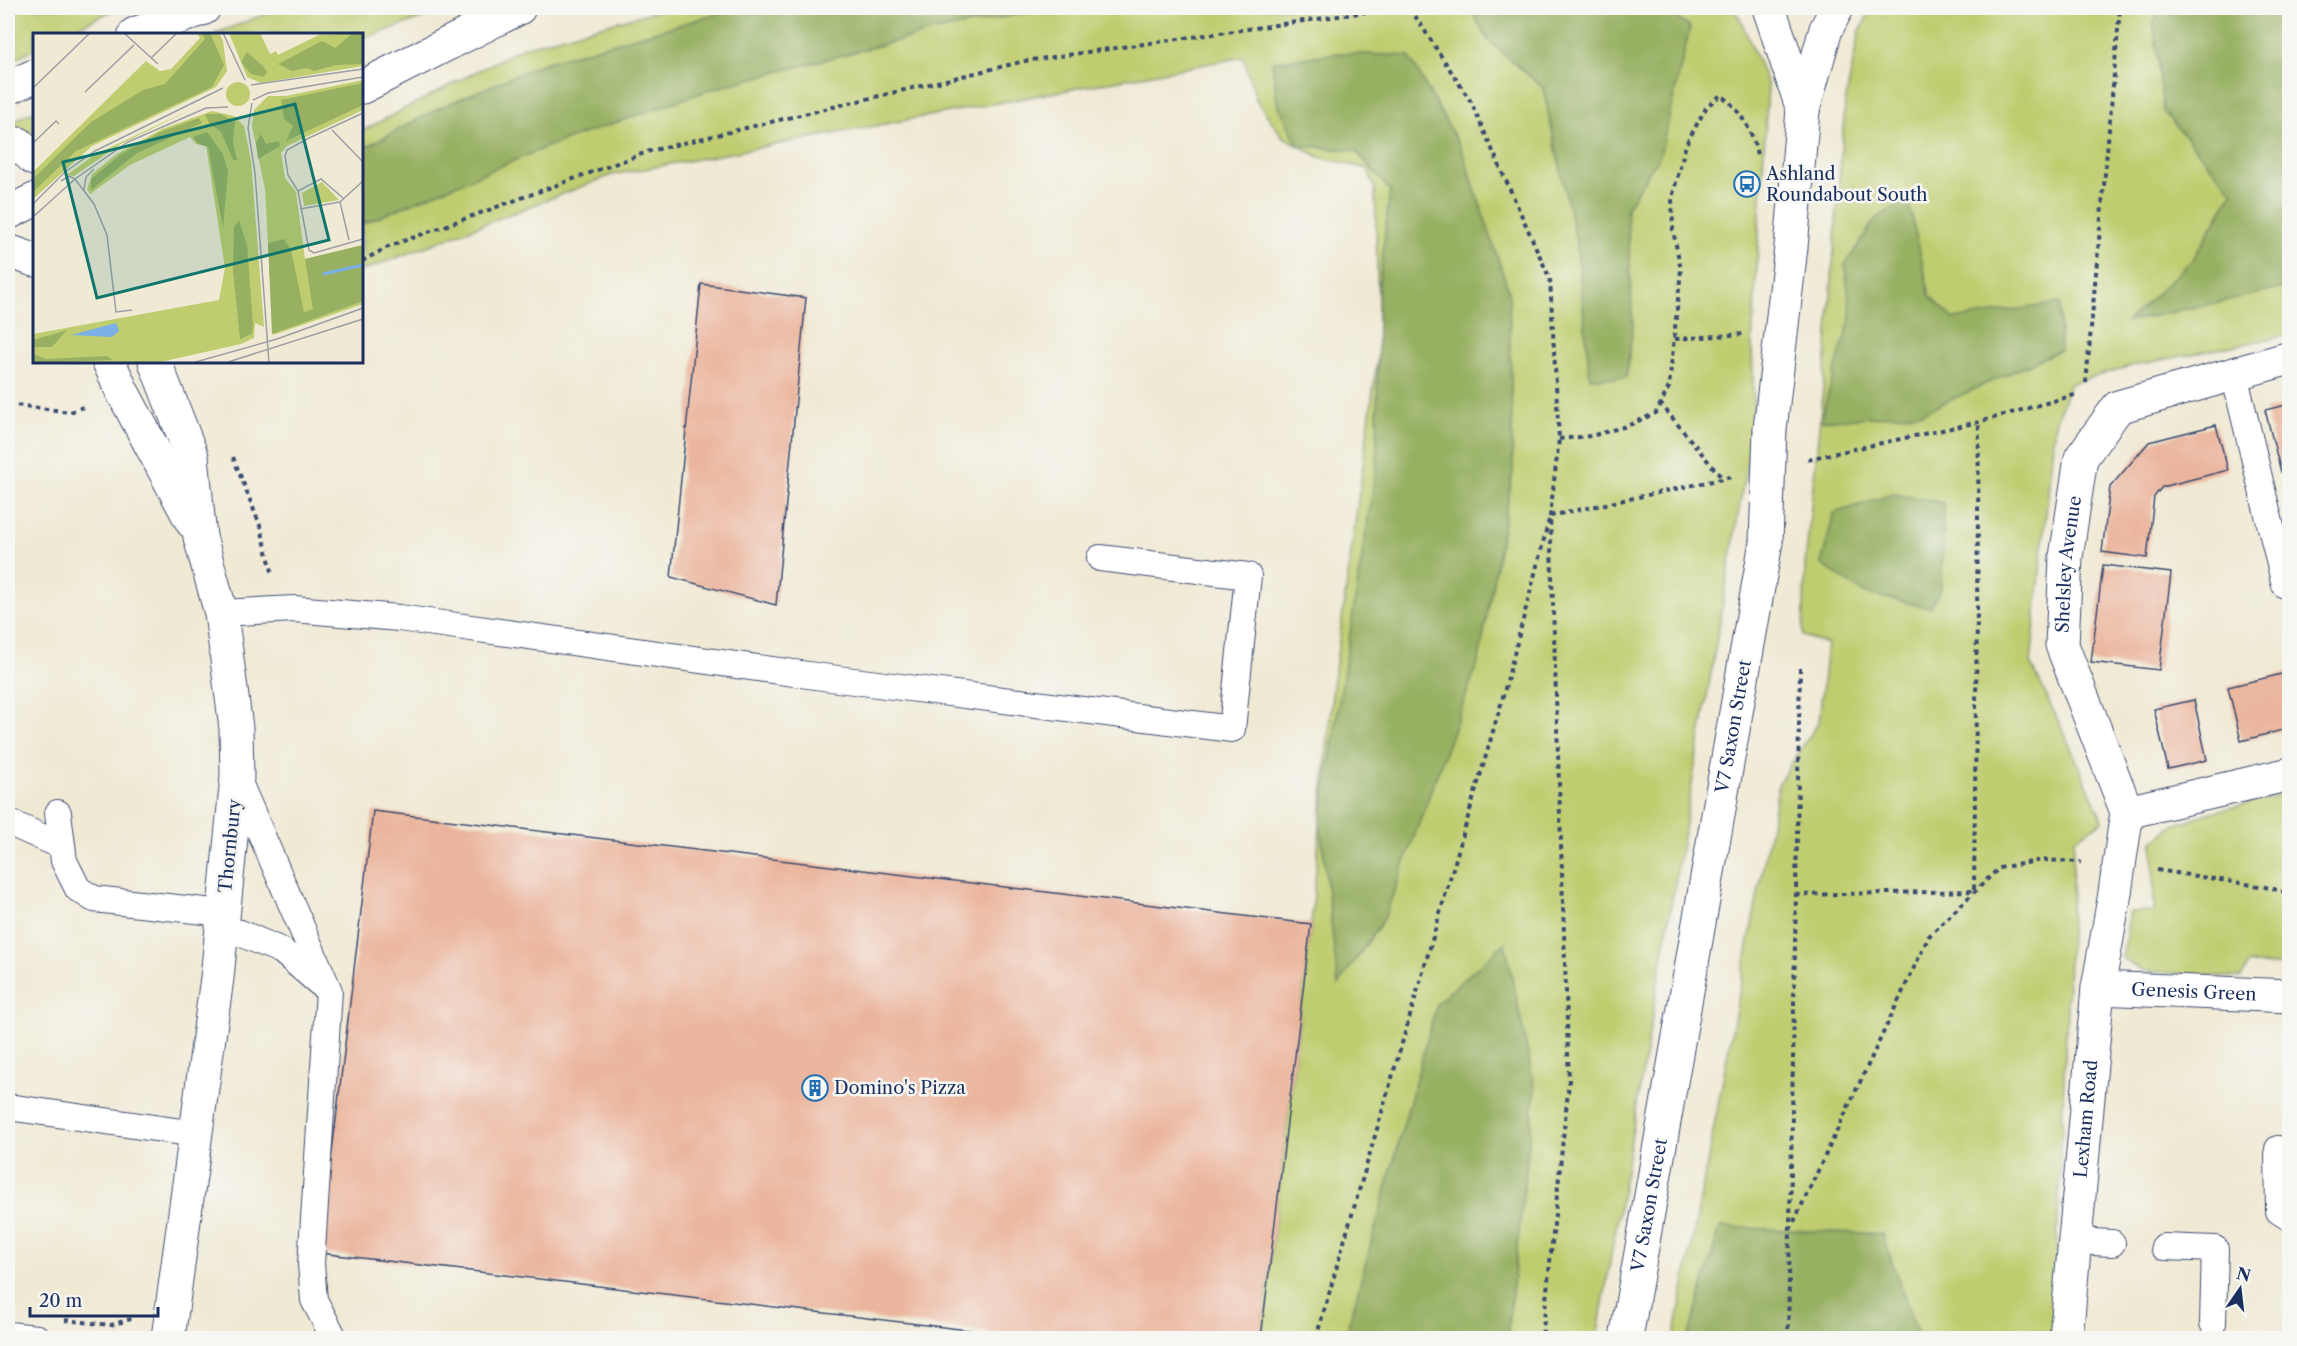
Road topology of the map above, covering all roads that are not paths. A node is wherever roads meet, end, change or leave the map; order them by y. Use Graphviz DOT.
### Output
graph roads {
  1 [pos="204,8"];
  2 [pos="519,8"];
  3 [pos="1768,8"];
  4 [pos="1837,8"];
  5 [pos="138,33"];
  6 [pos="363,64"];
  7 [pos="33,76"];
  8 [pos="363,86"];
  9 [pos="8,88"];
  10 [pos="1803,110"];
  11 [pos="8,144"];
  12 [pos="33,158"];
  13 [pos="33,200"];
  14 [pos="8,213"];
  15 [pos="8,251"];
  16 [pos="33,260"];
  17 [pos="2289,358"];
  18 [pos="109,363"];
  19 [pos="154,363"];
  20 [pos="2234,374"];
  21 [pos="200,537"];
  22 [pos="1101,558"];
  23 [pos="2289,584"];
  24 [pos="220,613"];
  25 [pos="2289,774"];
  26 [pos="237,777"];
  27 [pos="2127,812"];
  28 [pos="58,813"];
  29 [pos="8,822"];
  30 [pos="62,846"];
  31 [pos="223,921"];
  32 [pos="2098,988"];
  33 [pos="329,992"];
  34 [pos="2289,996"];
  35 [pos="8,1107"];
  36 [pos="196,1134"];
  37 [pos="2278,1149"];
  38 [pos="2289,1218"];
  39 [pos="2074,1241"];
  40 [pos="2112,1243"];
  41 [pos="2164,1247"];
  42 [pos="2213,1323"];
  43 [pos="8,1335"];
  44 [pos="37,1338"];
  45 [pos="168,1338"];
  46 [pos="334,1338"];
  47 [pos="1626,1338"];
  48 [pos="2066,1338"];
  1 -- 5 [label="street"];
  2 -- 6 [label="street"];
  2 -- 8 [label="street"];
  3 -- 10 [label="street, V7 Saxon Street"];
  4 -- 10 [label="street, V7 Saxon Street"];
  7 -- 9 [label="street"];
  10 -- 47 [label="street, V7 Saxon Street, bridge"];
  11 -- 12 [label="street"];
  13 -- 14 [label="street"];
  15 -- 16 [label="street"];
  17 -- 20 [label="street, Shelsley Avenue"];
  18 -- 21 [label="street"];
  19 -- 21 [label="street, Thornbury"];
  20 -- 23 [label="lane"];
  20 -- 27 [label="street, Shelsley Avenue"];
  21 -- 24 [label="street, Thornbury"];
  22 -- 24 [label="lane"];
  24 -- 26 [label="street, Thornbury"];
  25 -- 27 [label="street"];
  26 -- 31 [label="street, Thornbury"];
  26 -- 33 [label="lane"];
  27 -- 32 [label="street, Lexham Road"];
  28 -- 30 [label="lane"];
  29 -- 30 [label="lane"];
  30 -- 31 [label="lane"];
  31 -- 33 [label="lane"];
  31 -- 36 [label="street, Thornbury"];
  32 -- 34 [label="street, Genesis Green"];
  32 -- 39 [label="street, Lexham Road"];
  33 -- 46 [label="lane"];
  35 -- 36 [label="lane"];
  36 -- 45 [label="street, Thornbury"];
  37 -- 38 [label="lane"];
  39 -- 40 [label="lane"];
  39 -- 48 [label="street, Lexham Road"];
  41 -- 42 [label="lane"];
  43 -- 44 [label="lane"];
}
